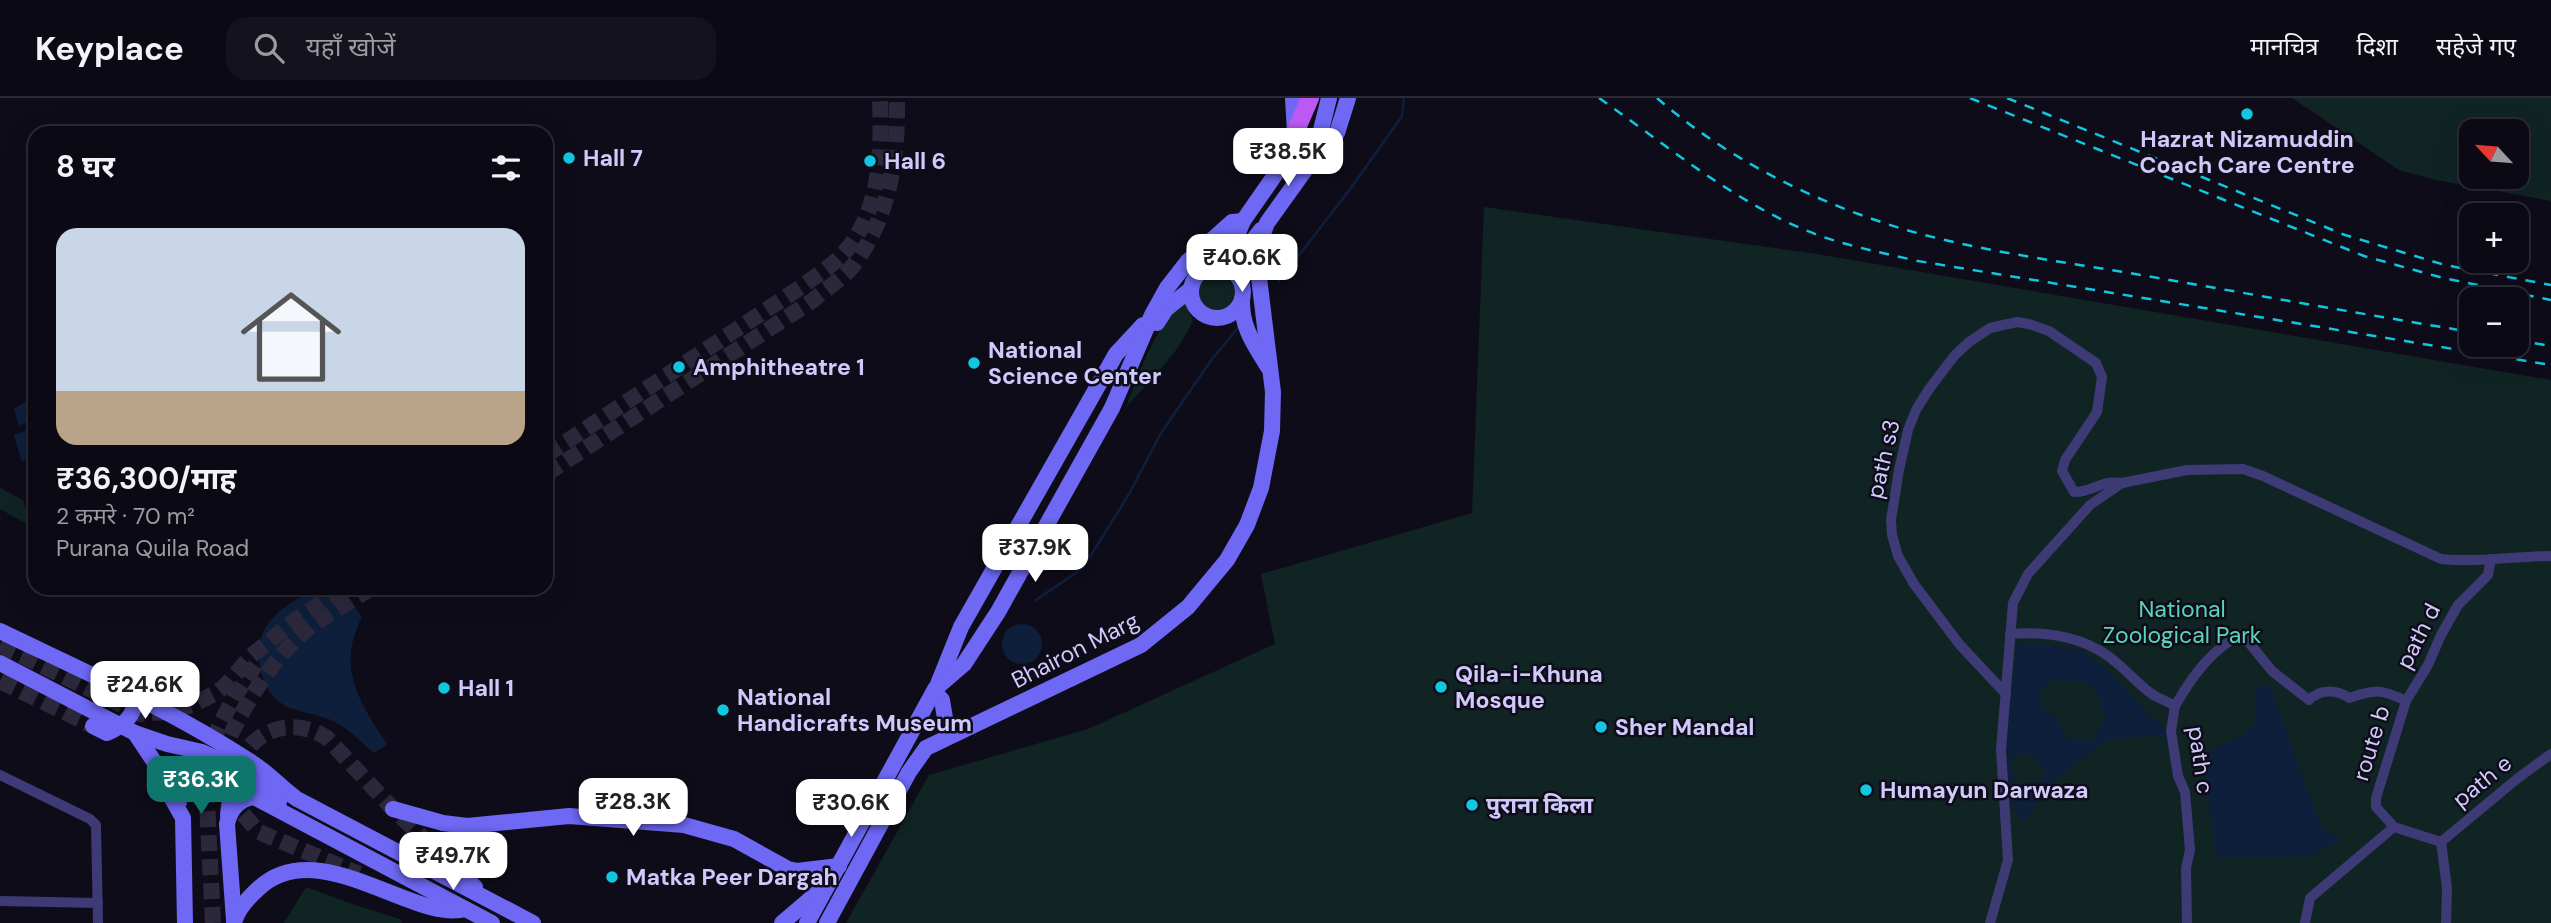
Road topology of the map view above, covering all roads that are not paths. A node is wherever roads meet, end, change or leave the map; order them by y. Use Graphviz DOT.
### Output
graph roads {
  1 [pos="1293,98"];
  2 [pos="1310,98"];
  3 [pos="1329,98"];
  4 [pos="1348,98"];
  5 [pos="1296,133"];
  6 [pos="1306,170"];
  7 [pos="1247,217"];
  8 [pos="1267,223"];
  9 [pos="1216,265"];
  10 [pos="1239,277"];
  11 [pos="1191,289"];
  12 [pos="1242,299"];
  13 [pos="1152,314"];
  14 [pos="1133,360"];
  15 [pos="1271,372"];
  16 [pos="2122,483"];
  17 [pos="1036,544"];
  18 [pos="2551,556"];
  19 [pos="999,559"];
  20 [pos="2491,559"];
  21 [pos="0,631"];
  22 [pos="2010,634"];
  23 [pos="0,663"];
  24 [pos="934,691"];
  25 [pos="2006,694"];
  26 [pos="137,696"];
  27 [pos="2406,701"];
  28 [pos="2175,706"];
  29 [pos="93,726"];
  30 [pos="128,729"];
  31 [pos="959,732"];
  32 [pos="908,740"];
  33 [pos="926,748"];
  34 [pos="2551,754"];
  35 [pos="0,775"];
  36 [pos="393,808"];
  37 [pos="183,818"];
  38 [pos="299,819"];
  39 [pos="227,824"];
  40 [pos="2394,827"];
  41 [pos="2441,842"];
  42 [pos="441,855"];
  43 [pos="839,866"];
  44 [pos="831,881"];
  45 [pos="0,901"];
  46 [pos="490,902"];
  47 [pos="98,903"];
  48 [pos="438,907"];
  49 [pos="465,909"];
  50 [pos="234,921"];
  51 [pos="422,921"];
  52 [pos="98,923"];
  53 [pos="185,923"];
  54 [pos="492,923"];
  55 [pos="533,923"];
  56 [pos="782,923"];
  57 [pos="807,923"];
  58 [pos="827,923"];
  59 [pos="1990,923"];
  60 [pos="2187,923"];
  61 [pos="2305,923"];
  62 [pos="2446,923"];
  1 -- 5 [label="main road"];
  2 -- 5 [label="main road"];
  3 -- 6 [label="main road, Bhairon Marg"];
  4 -- 6 [label="main road"];
  5 -- 7 [label="main road"];
  6 -- 8 [label="main road, Bhairon Marg"];
  7 -- 8 [label="main road"];
  7 -- 9 [label="main road"];
  7 -- 13 [label="main road"];
  8 -- 10 [label="main road"];
  8 -- 15 [label="main road, Bhairon Marg"];
  9 -- 10 [label="main road"];
  9 -- 11 [label="main road"];
  10 -- 12 [label="main road"];
  11 -- 12 [label="main road"];
  11 -- 14 [label="main road"];
  12 -- 15 [label="main road"];
  13 -- 14 [label="main road"];
  13 -- 19 [label="main road"];
  14 -- 17 [label="main road"];
  15 -- 31 [label="main road, Bhairon Marg"];
  16 -- 20 [label="street"];
  16 -- 22 [label="street"];
  16 -- 25 [label="street, path s3"];
  17 -- 19 [label="main road"];
  17 -- 24 [label="main road"];
  18 -- 20 [label="street"];
  19 -- 24 [label="main road"];
  20 -- 27 [label="street, path d"];
  21 -- 26 [label="main road"];
  22 -- 25 [label="street"];
  22 -- 28 [label="street, path c"];
  23 -- 30 [label="main road"];
  24 -- 31 [label="main road"];
  24 -- 32 [label="main road"];
  25 -- 59 [label="street"];
  26 -- 30 [label="main road"];
  26 -- 46 [label="main road"];
  27 -- 28 [label="street, route b"];
  27 -- 40 [label="street, route b"];
  28 -- 60 [label="street, path c"];
  29 -- 30 [label="main road"];
  30 -- 37 [label="main road"];
  30 -- 38 [label="main road"];
  31 -- 33 [label="main road, Bhairon Marg"];
  32 -- 33 [label="main road"];
  32 -- 43 [label="main road"];
  33 -- 58 [label="main road, Bhairon Marg"];
  34 -- 41 [label="street, path e"];
  35 -- 47 [label="street"];
  36 -- 43 [label="main road"];
  37 -- 39 [label="main road"];
  37 -- 53 [label="main road"];
  38 -- 39 [label="main road"];
  38 -- 49 [label="main road"];
  39 -- 50 [label="main road"];
  40 -- 41 [label="street"];
  40 -- 61 [label="street"];
  41 -- 62 [label="street"];
  42 -- 46 [label="main road"];
  43 -- 44 [label="main road"];
  44 -- 56 [label="main road"];
  44 -- 57 [label="main road"];
  45 -- 47 [label="street"];
  46 -- 55 [label="main road"];
  47 -- 52 [label="street"];
  48 -- 49 [label="main road"];
  49 -- 51 [label="main road"];
  49 -- 54 [label="main road"];
  50 -- 51 [label="main road"];
}
